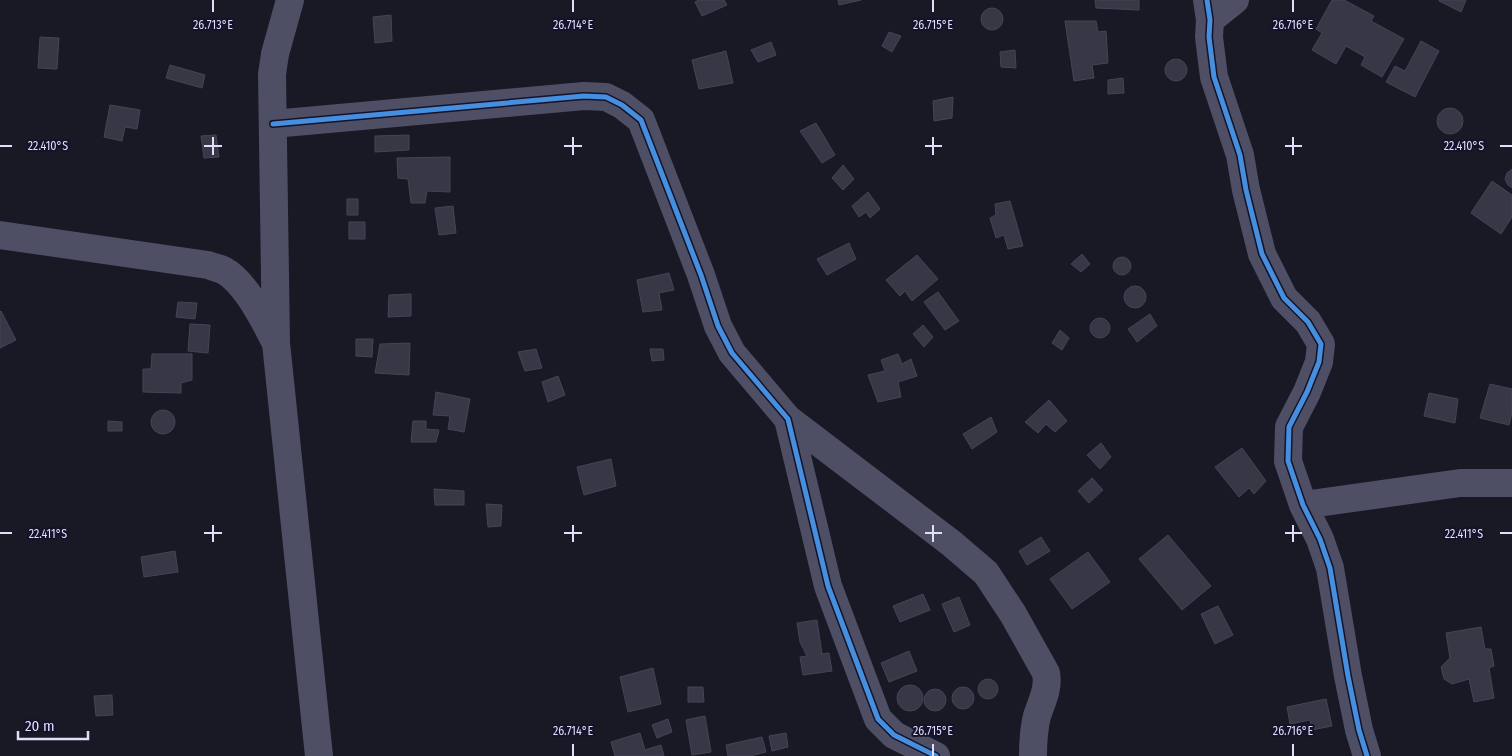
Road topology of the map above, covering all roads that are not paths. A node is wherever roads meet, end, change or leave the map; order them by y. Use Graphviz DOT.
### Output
graph roads {
  1 [pos="290,0"];
  2 [pos="1235,0"];
  3 [pos="1208,10"];
  4 [pos="273,124"];
  5 [pos="0,235"];
  6 [pos="276,343"];
  7 [pos="788,419"];
  8 [pos="1512,483"];
  9 [pos="1304,505"];
  10 [pos="320,756"];
  11 [pos="936,756"];
  12 [pos="1033,756"];
  13 [pos="1367,756"];
  1 -- 4 [label="street"];
  2 -- 3 [label="street"];
  3 -- 9 [label="street"];
  4 -- 6 [label="street"];
  4 -- 7 [label="street"];
  5 -- 6 [label="street"];
  6 -- 10 [label="street"];
  7 -- 11 [label="street"];
  7 -- 12 [label="street"];
  8 -- 9 [label="street"];
  9 -- 13 [label="street"];
}
